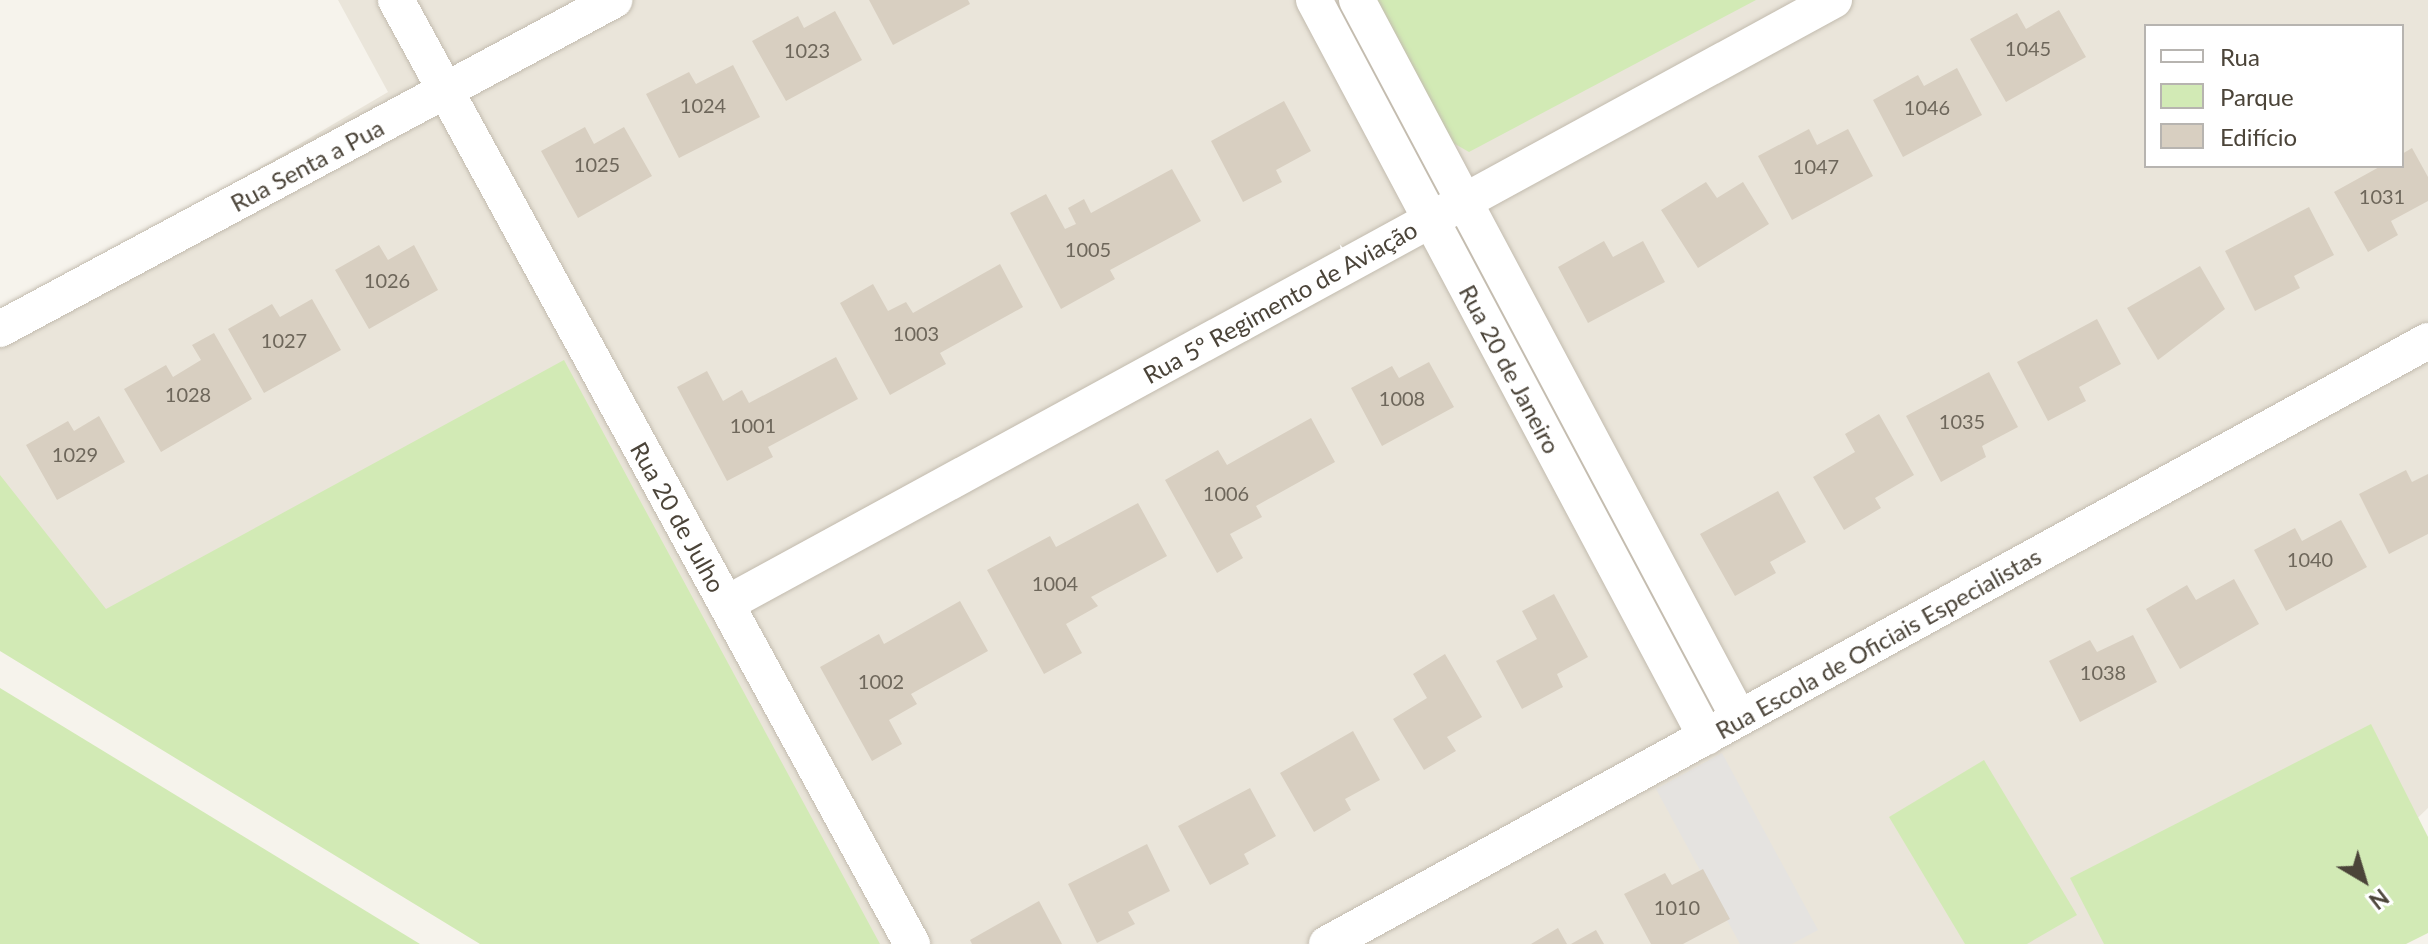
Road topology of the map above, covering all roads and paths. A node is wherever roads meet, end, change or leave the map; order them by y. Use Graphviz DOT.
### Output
graph roads {
  1 [pos="396,0"];
  2 [pos="614,0"];
  3 [pos="1314,0"];
  4 [pos="1357,0"];
  5 [pos="1834,0"];
  6 [pos="444,91"];
  7 [pos="1464,202"];
  8 [pos="1431,220"];
  9 [pos="0,329"];
  10 [pos="2428,341"];
  11 [pos="726,604"];
  12 [pos="1739,718"];
  13 [pos="1706,737"];
  14 [pos="912,944"];
  15 [pos="1327,944"];
  1 -- 6 [label="street, Rua 20 de Julho"];
  2 -- 6 [label="street, Rua Senta a Pua"];
  3 -- 8 [label="street, Rua 20 de Janeiro"];
  4 -- 7 [label="street, Rua 20 de Janeiro"];
  5 -- 7 [label="street, Rua 5º Regimento de Aviação"];
  6 -- 9 [label="street, Rua Senta a Pua"];
  6 -- 11 [label="street, Rua 20 de Julho"];
  7 -- 8 [label="street, Rua 5º Regimento de Aviação"];
  7 -- 12 [label="street, Rua 20 de Janeiro"];
  8 -- 11 [label="street, Rua 5º Regimento de Aviação"];
  8 -- 13 [label="street, Rua 20 de Janeiro"];
  10 -- 12 [label="street, Rua Escola de Oficiais Especialistas"];
  11 -- 14 [label="street, Rua 20 de Julho"];
  12 -- 13 [label="street, Rua Escola de Oficiais Especialistas"];
  13 -- 15 [label="street, Rua Escola de Oficiais Especialistas"];
}
